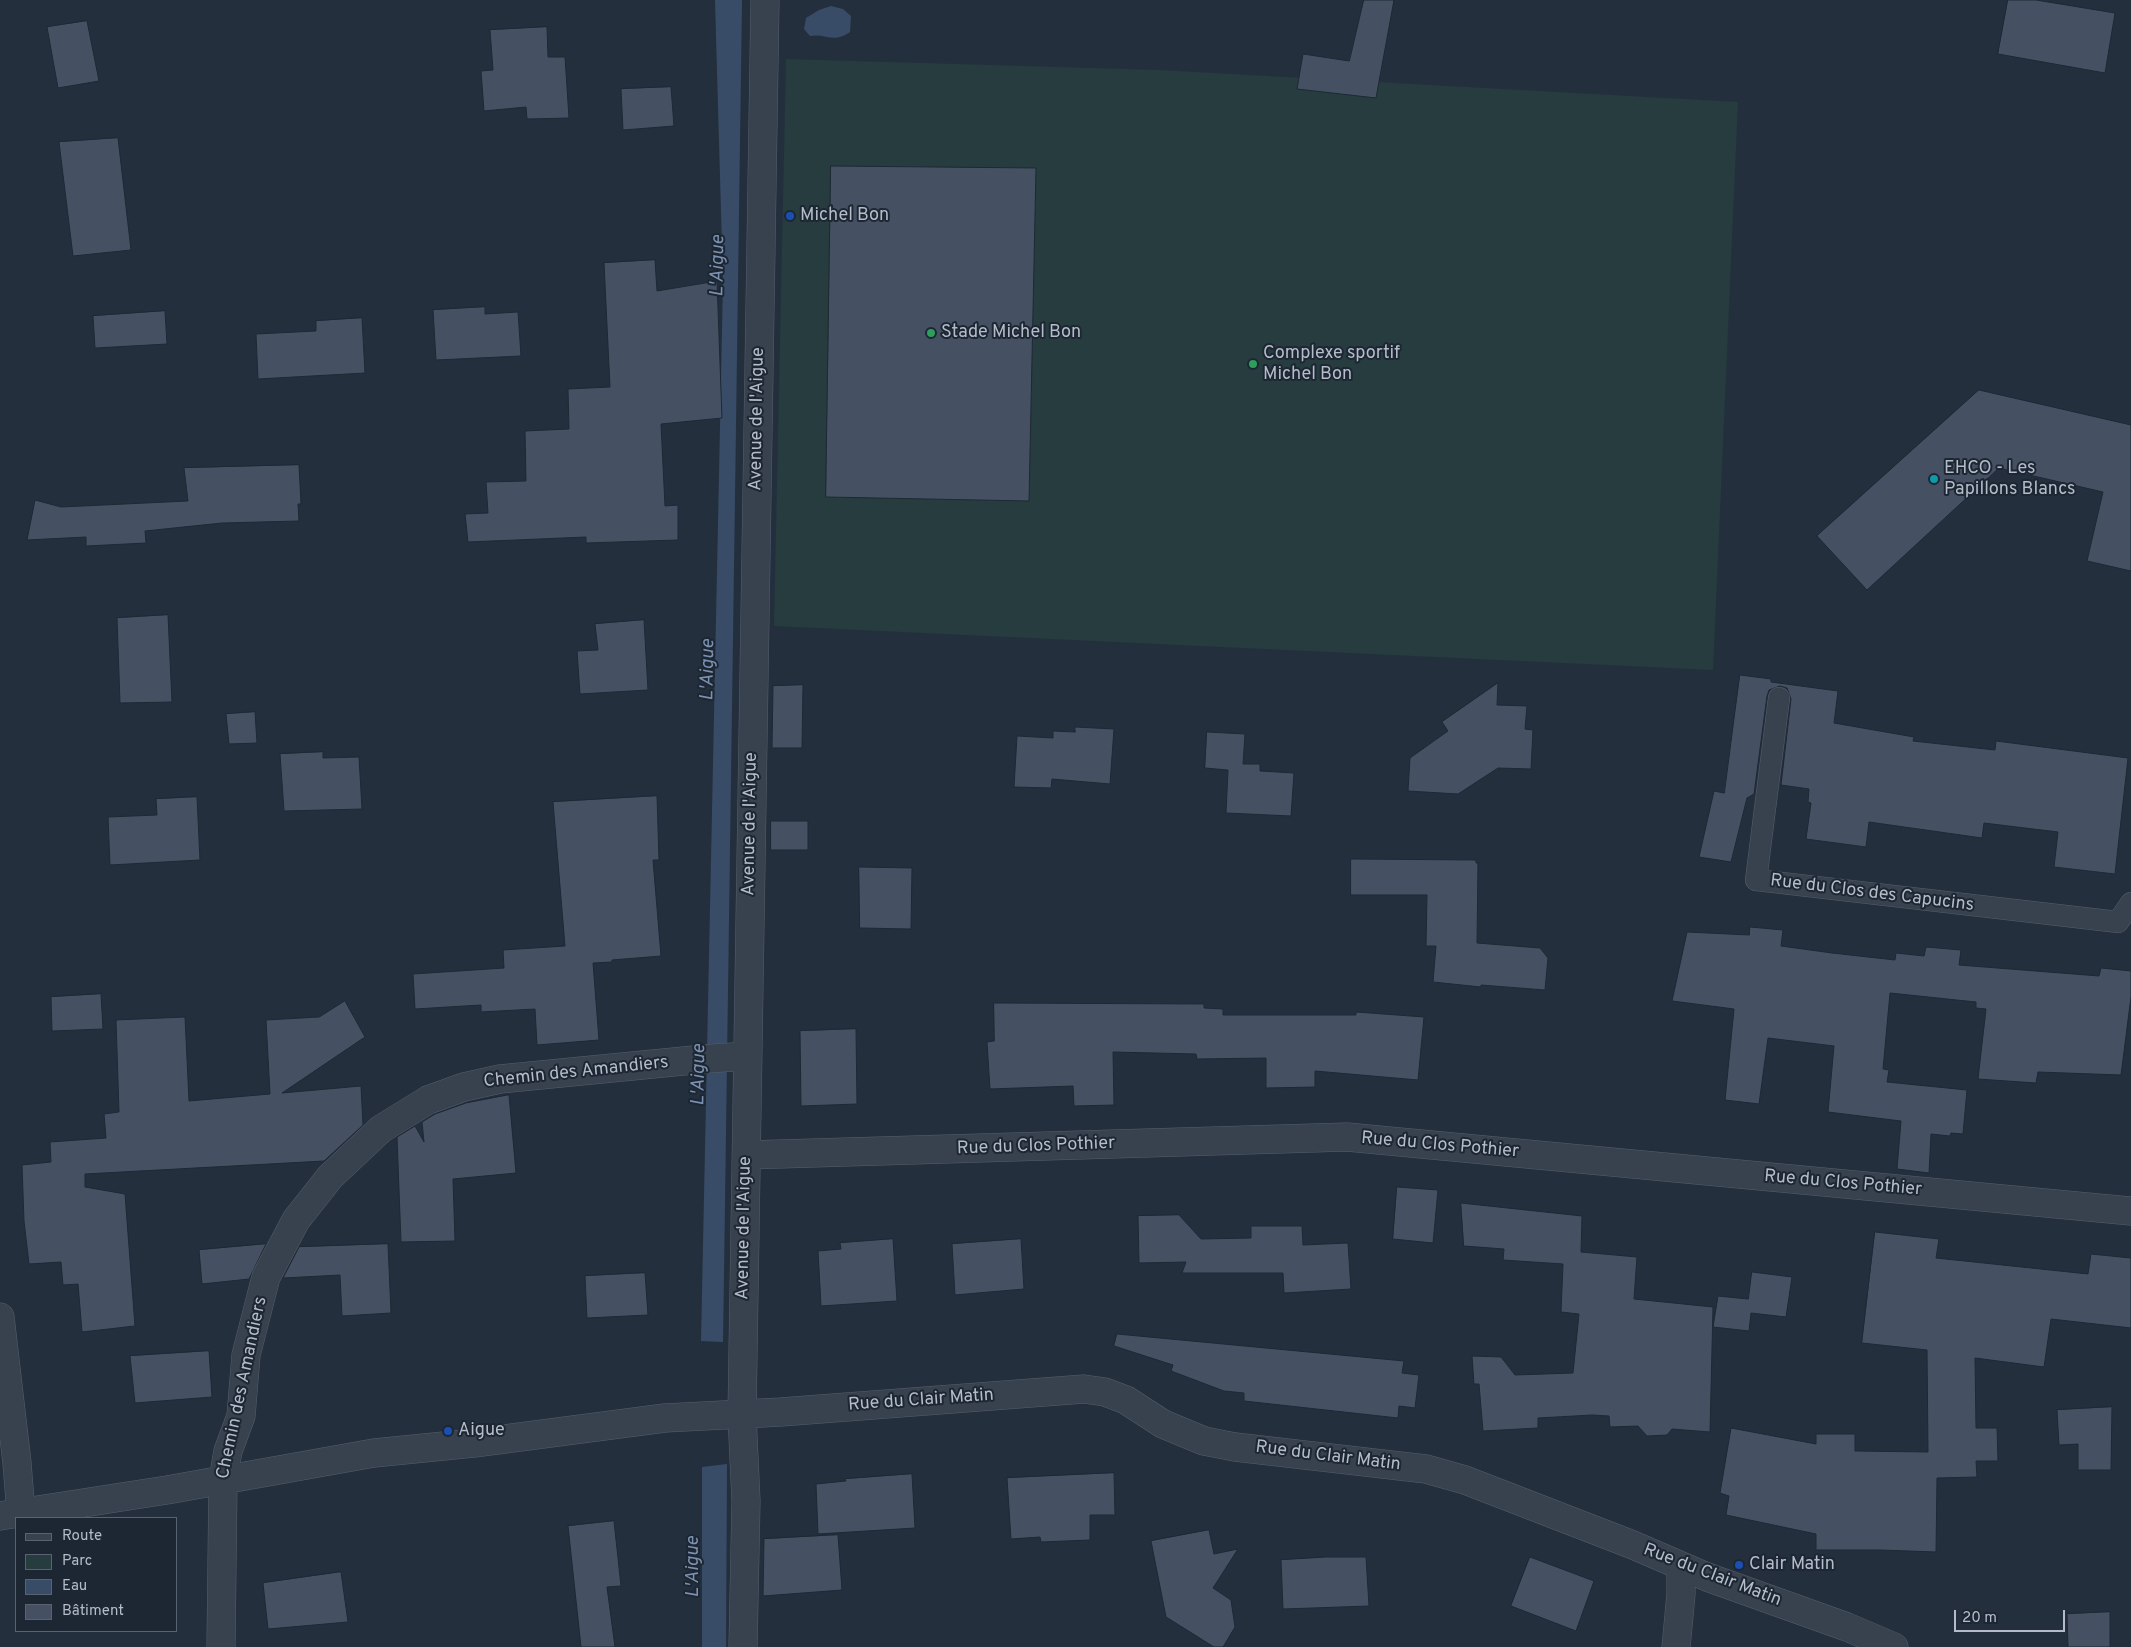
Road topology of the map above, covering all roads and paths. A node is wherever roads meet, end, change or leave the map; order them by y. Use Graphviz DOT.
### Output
graph roads {
  1 [pos="765,0"];
  2 [pos="1779,698"];
  3 [pos="2131,903"];
  4 [pos="726,1057"];
  5 [pos="747,1155"];
  6 [pos="2131,1211"];
  7 [pos="0,1317"];
  8 [pos="734,1415"];
  9 [pos="223,1480"];
  10 [pos="10,1514"];
  11 [pos="1681,1566"];
  12 [pos="222,1647"];
  13 [pos="743,1647"];
  14 [pos="1676,1647"];
  15 [pos="1894,1647"];
  1 -- 4 [label="street, Avenue de l'Aigue"];
  2 -- 3 [label="lane, Rue du Clos des Capucins"];
  4 -- 5 [label="street, Avenue de l'Aigue"];
  4 -- 9 [label="street, Chemin des Amandiers"];
  5 -- 6 [label="street, Rue du Clos Pothier"];
  5 -- 8 [label="street, Avenue de l'Aigue"];
  7 -- 10 [label="street"];
  8 -- 9 [label="street, Rue du Clair Matin"];
  8 -- 11 [label="street, Rue du Clair Matin"];
  8 -- 13 [label="street, Avenue de l'Aigue"];
  9 -- 10 [label="street, Rue du Clair Matin"];
  9 -- 12 [label="street, Chemin des Amandiers"];
  11 -- 14 [label="street"];
  11 -- 15 [label="street, Rue du Clair Matin"];
}
